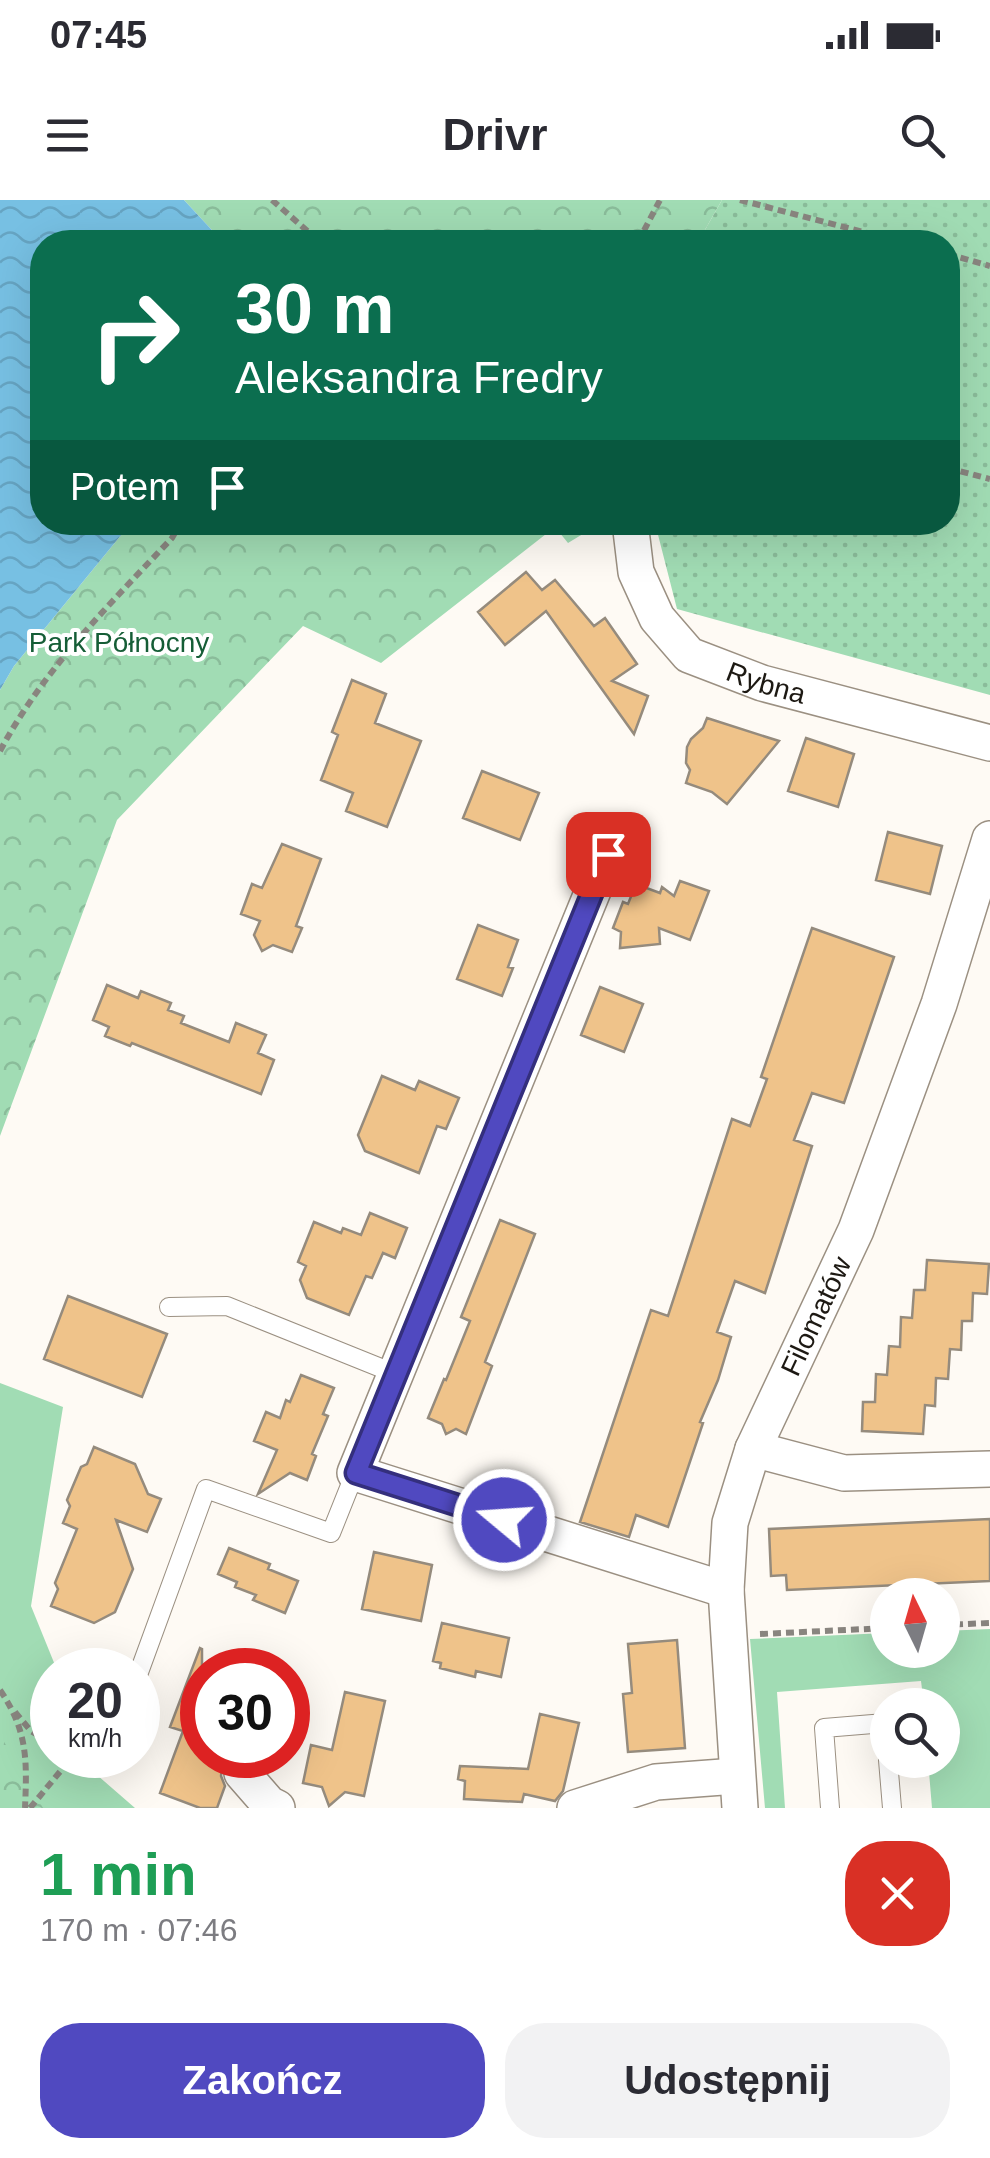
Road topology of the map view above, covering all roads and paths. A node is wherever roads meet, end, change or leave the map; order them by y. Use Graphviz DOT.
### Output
graph roads {
  1 [pos="272,200"];
  2 [pos="660,200"];
  3 [pos="740,200"];
  4 [pos="305,230"];
  5 [pos="644,230"];
  6 [pos="856,230"];
  7 [pos="960,257"];
  8 [pos="990,266"];
  9 [pos="960,471"];
  10 [pos="990,479"];
  11 [pos="174,535"];
  12 [pos="632,535"];
  13 [pos="990,743"];
  14 [pos="0,751"];
  15 [pos="990,839"];
  16 [pos="608,854"];
  17 [pos="169,1306"];
  18 [pos="396,1374"];
  19 [pos="753,1449"];
  20 [pos="990,1469"];
  21 [pos="356,1473"];
  22 [pos="726,1590"];
  23 [pos="990,1623"];
  24 [pos="960,1625"];
  25 [pos="870,1629"];
  26 [pos="744,1634"];
  27 [pos="148,1648"];
  28 [pos="0,1690"];
  29 [pos="14,1711"];
  30 [pos="870,1724"];
  31 [pos="30,1730"];
  32 [pos="54,1778"];
  33 [pos="246,1778"];
  34 [pos="890,1778"];
  35 [pos="738,1792"];
  36 [pos="27,1808"];
  37 [pos="277,1808"];
  38 [pos="575,1808"];
  39 [pos="830,1808"];
  40 [pos="892,1808"];
  1 -- 4 [label="path"];
  2 -- 5 [label="path"];
  3 -- 6 [label="path"];
  7 -- 8 [label="path"];
  9 -- 10 [label="path"];
  11 -- 14 [label="path"];
  12 -- 13 [label="street, Rybna"];
  15 -- 19 [label="street, Filomatów"];
  16 -- 18 [label="street"];
  17 -- 18 [label="lane"];
  18 -- 21 [label="street"];
  19 -- 20 [label="street"];
  19 -- 22 [label="street, Filomatów"];
  21 -- 22 [label="street"];
  21 -- 27 [label="lane"];
  22 -- 35 [label="street, Filomatów"];
  23 -- 24 [label="path"];
  25 -- 26 [label="path"];
  28 -- 29 [label="path"];
  29 -- 31 [label="path"];
  29 -- 36 [label="path"];
  30 -- 39 [label="lane"];
  32 -- 36 [label="path"];
  33 -- 37 [label="street"];
  34 -- 40 [label="lane"];
  35 -- 38 [label="street"];
}
